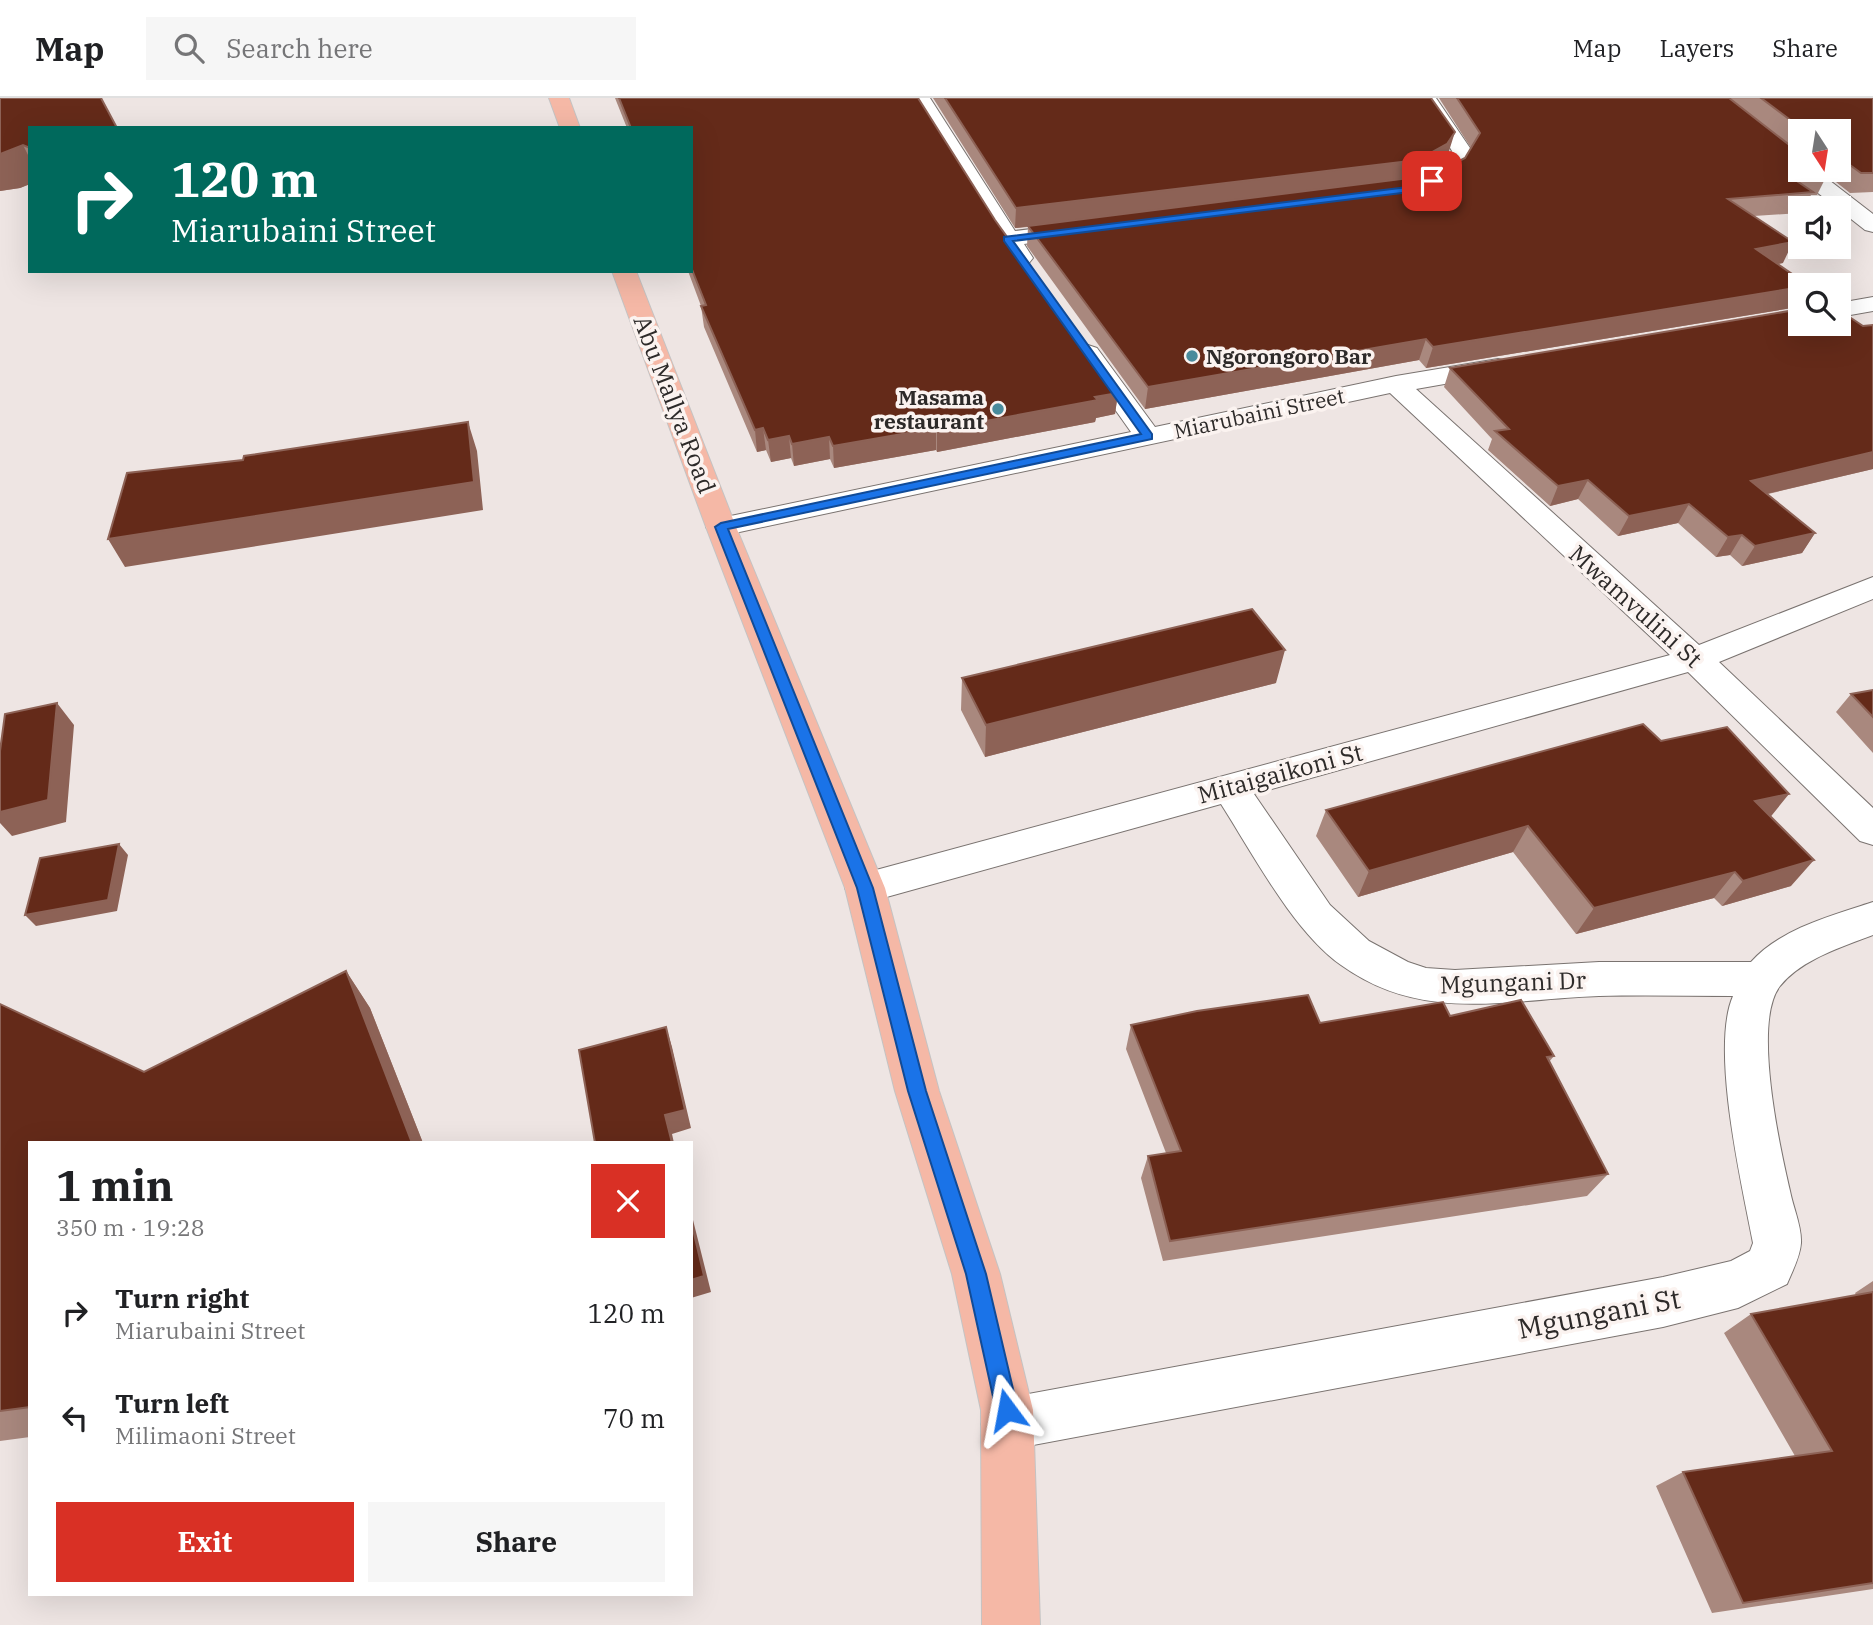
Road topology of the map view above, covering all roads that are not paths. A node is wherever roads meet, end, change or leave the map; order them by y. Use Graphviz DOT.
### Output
graph roads {
  1 [pos="559,98"];
  2 [pos="920,98"];
  3 [pos="1426,98"];
  4 [pos="569,126"];
  5 [pos="1818,182"];
  6 [pos="1391,192"];
  7 [pos="1873,225"];
  8 [pos="1103,227"];
  9 [pos="1007,239"];
  10 [pos="1031,272"];
  11 [pos="625,273"];
  12 [pos="1873,304"];
  13 [pos="1851,308"];
  14 [pos="1078,338"];
  15 [pos="1517,364"];
  16 [pos="1396,384"];
  17 [pos="1148,436"];
  18 [pos="721,527"];
  19 [pos="1873,587"];
  20 [pos="1695,659"];
  21 [pos="1229,787"];
  22 [pos="1873,831"];
  23 [pos="865,888"];
  24 [pos="1873,918"];
  25 [pos="1761,979"];
  26 [pos="1007,1424"];
  27 [pos="1011,1625"];
  1 -- 4 [label="main road"];
  2 -- 9 [label="street"];
  3 -- 6 [label="street"];
  5 -- 7 [label="street"];
  8 -- 9 [label="street"];
  9 -- 10 [label="street"];
  11 -- 18 [label="main road, Abu Mallya Road"];
  12 -- 13 [label="street"];
  14 -- 17 [label="street"];
  15 -- 16 [label="street, Miarubaini Street"];
  16 -- 17 [label="street, Miarubaini Street"];
  16 -- 20 [label="street, Mwamvulini St"];
  17 -- 18 [label="street, Miarubaini Street"];
  18 -- 23 [label="main road, Abu Mallya Road"];
  19 -- 20 [label="street, Mitaigaikoni St"];
  20 -- 21 [label="street, Mitaigaikoni St"];
  20 -- 22 [label="street, Mwamvulini St"];
  21 -- 23 [label="street, Mitaigaikoni St"];
  21 -- 25 [label="street, Mgungani Dr"];
  23 -- 26 [label="main road, Abu Mallya Road"];
  24 -- 25 [label="street"];
  25 -- 26 [label="street, Mgungani St"];
  26 -- 27 [label="main road, Abu Mallya Road"];
}
